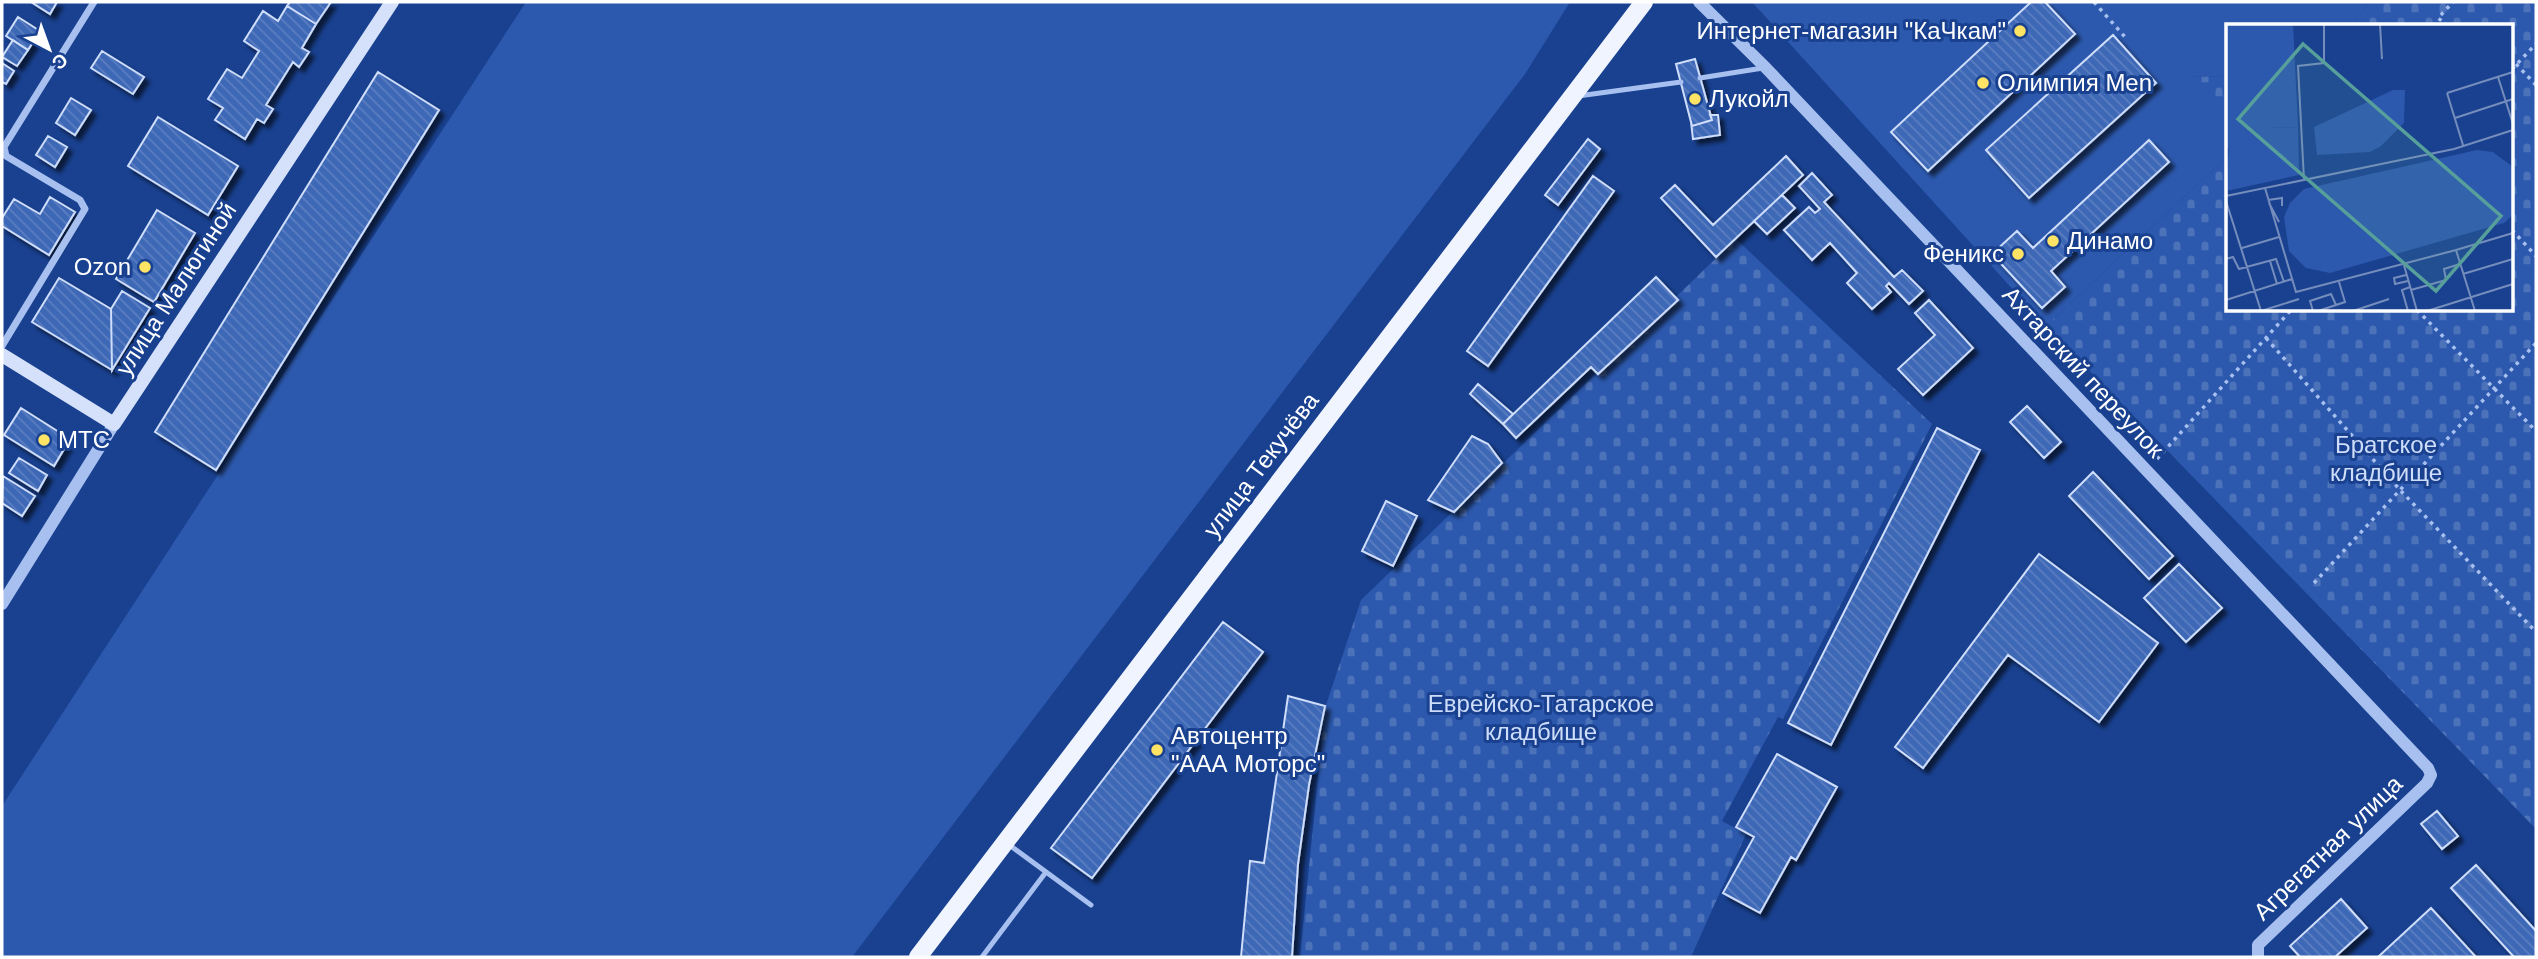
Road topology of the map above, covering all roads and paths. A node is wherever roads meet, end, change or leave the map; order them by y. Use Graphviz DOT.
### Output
graph roads {
  1 [pos="94,2"];
  2 [pos="392,2"];
  3 [pos="1644,2"];
  4 [pos="1699,2"];
  5 [pos="2094,2"];
  6 [pos="2453,2"];
  7 [pos="2446,24"];
  8 [pos="2125,37"];
  9 [pos="2536,44"];
  10 [pos="2516,64"];
  11 [pos="2514,66"];
  12 [pos="1766,68"];
  13 [pos="1700,78"];
  14 [pos="1681,82"];
  15 [pos="2536,85"];
  16 [pos="1572,97"];
  17 [pos="2514,232"];
  18 [pos="2536,256"];
  19 [pos="2289,312"];
  20 [pos="2419,312"];
  21 [pos="2266,338"];
  22 [pos="2536,343"];
  23 [pos="2,346"];
  24 [pos="2,355"];
  25 [pos="2495,388"];
  26 [pos="114,424"];
  27 [pos="2536,431"];
  28 [pos="2147,470"];
  29 [pos="2400,490"];
  30 [pos="2314,583"];
  31 [pos="2,604"];
  32 [pos="2536,632"];
  33 [pos="2431,775"];
  34 [pos="1005,842"];
  35 [pos="1046,872"];
  36 [pos="1091,905"];
  37 [pos="2257,955"];
  38 [pos="918,957"];
  39 [pos="982,957"];
  1 -- 23 [label="street"];
  2 -- 26 [label="main road, улица Малюгиной"];
  3 -- 16 [label="main road, улица Текучёва"];
  4 -- 12 [label="street, Ахтарский переулок"];
  5 -- 8 [label="path"];
  6 -- 7 [label="path"];
  9 -- 10 [label="path"];
  10 -- 11 [label="path"];
  10 -- 15 [label="path"];
  12 -- 13 [label="lane"];
  12 -- 28 [label="street, Ахтарский переулок"];
  14 -- 16 [label="lane"];
  16 -- 34 [label="main road, улица Текучёва"];
  17 -- 18 [label="path"];
  19 -- 21 [label="path"];
  20 -- 25 [label="path"];
  21 -- 28 [label="path"];
  21 -- 29 [label="path"];
  22 -- 25 [label="path"];
  24 -- 26 [label="main road"];
  25 -- 27 [label="path"];
  25 -- 29 [label="path"];
  26 -- 31 [label="street, улица Малюгиной"];
  28 -- 33 [label="street, Ахтарский переулок"];
  29 -- 30 [label="path"];
  29 -- 32 [label="path"];
  33 -- 37 [label="street, Агрегатная улица"];
  34 -- 35 [label="lane"];
  34 -- 38 [label="main road, улица Текучёва"];
  35 -- 36 [label="lane"];
  35 -- 39 [label="lane"];
}
